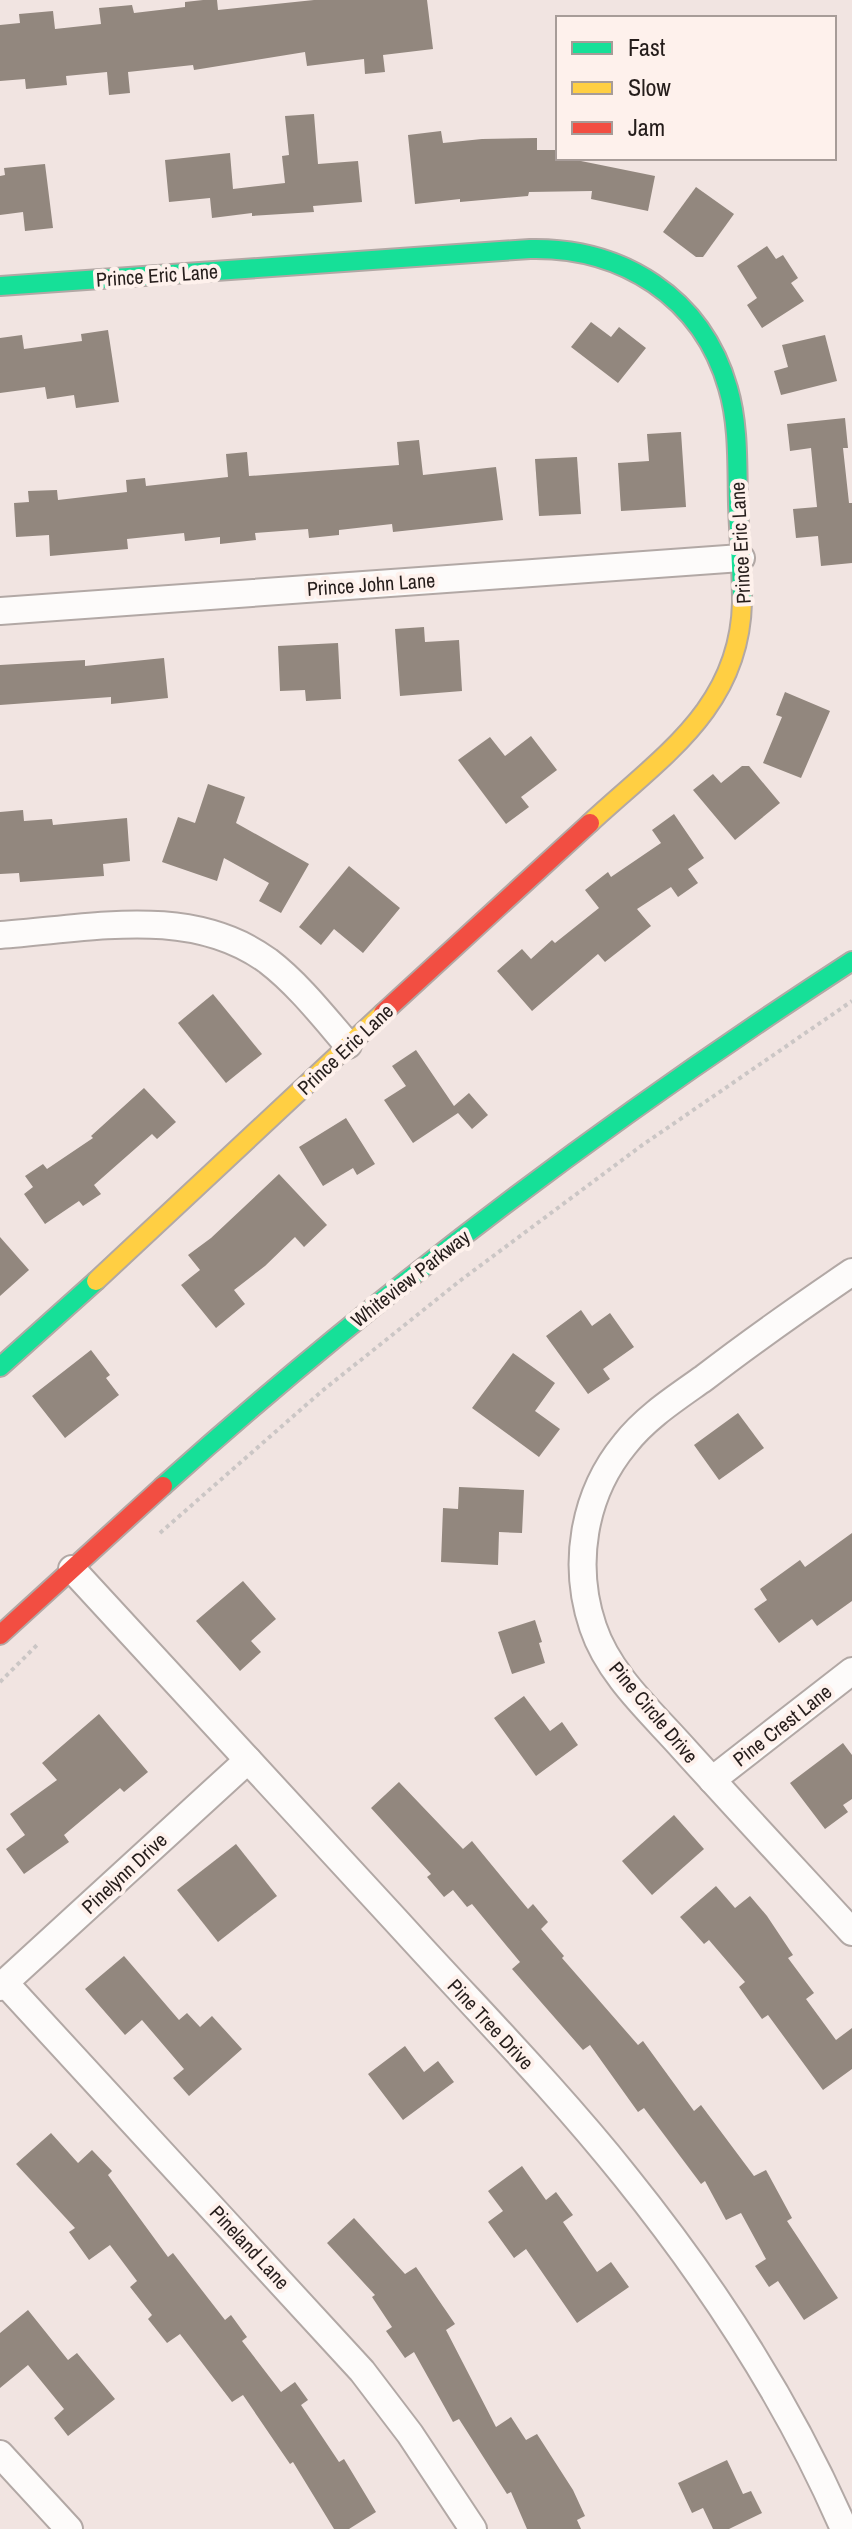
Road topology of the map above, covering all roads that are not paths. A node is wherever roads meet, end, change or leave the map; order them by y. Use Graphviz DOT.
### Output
graph roads {
  1 [pos="0,286"];
  2 [pos="741,558"];
  3 [pos="0,611"];
  4 [pos="0,935"];
  5 [pos="852,961"];
  6 [pos="348,1045"];
  7 [pos="852,1272"];
  8 [pos="0,1367"];
  9 [pos="72,1569"];
  10 [pos="0,1635"];
  11 [pos="852,1671"];
  12 [pos="248,1760"];
  13 [pos="712,1780"];
  14 [pos="852,1932"];
  15 [pos="2,1985"];
  16 [pos="0,2454"];
  17 [pos="69,2529"];
  18 [pos="473,2529"];
  19 [pos="844,2529"];
  1 -- 2 [label="street, Prince Eric Lane"];
  2 -- 3 [label="street, Prince John Lane"];
  2 -- 6 [label="street, Prince Eric Lane"];
  4 -- 6 [label="street"];
  5 -- 9 [label="street, Whiteview Parkway"];
  6 -- 8 [label="street, Prince Eric Lane"];
  7 -- 13 [label="street, Pine Circle Drive"];
  9 -- 10 [label="street, Whiteview Parkway"];
  9 -- 12 [label="street, Pine Tree Drive"];
  11 -- 13 [label="street, Pine Crest Lane"];
  12 -- 15 [label="street, Pinelynn Drive"];
  12 -- 19 [label="street, Pine Tree Drive"];
  13 -- 14 [label="street, Pine Circle Drive"];
  15 -- 18 [label="street, Pineland Lane"];
  16 -- 17 [label="street"];
}
